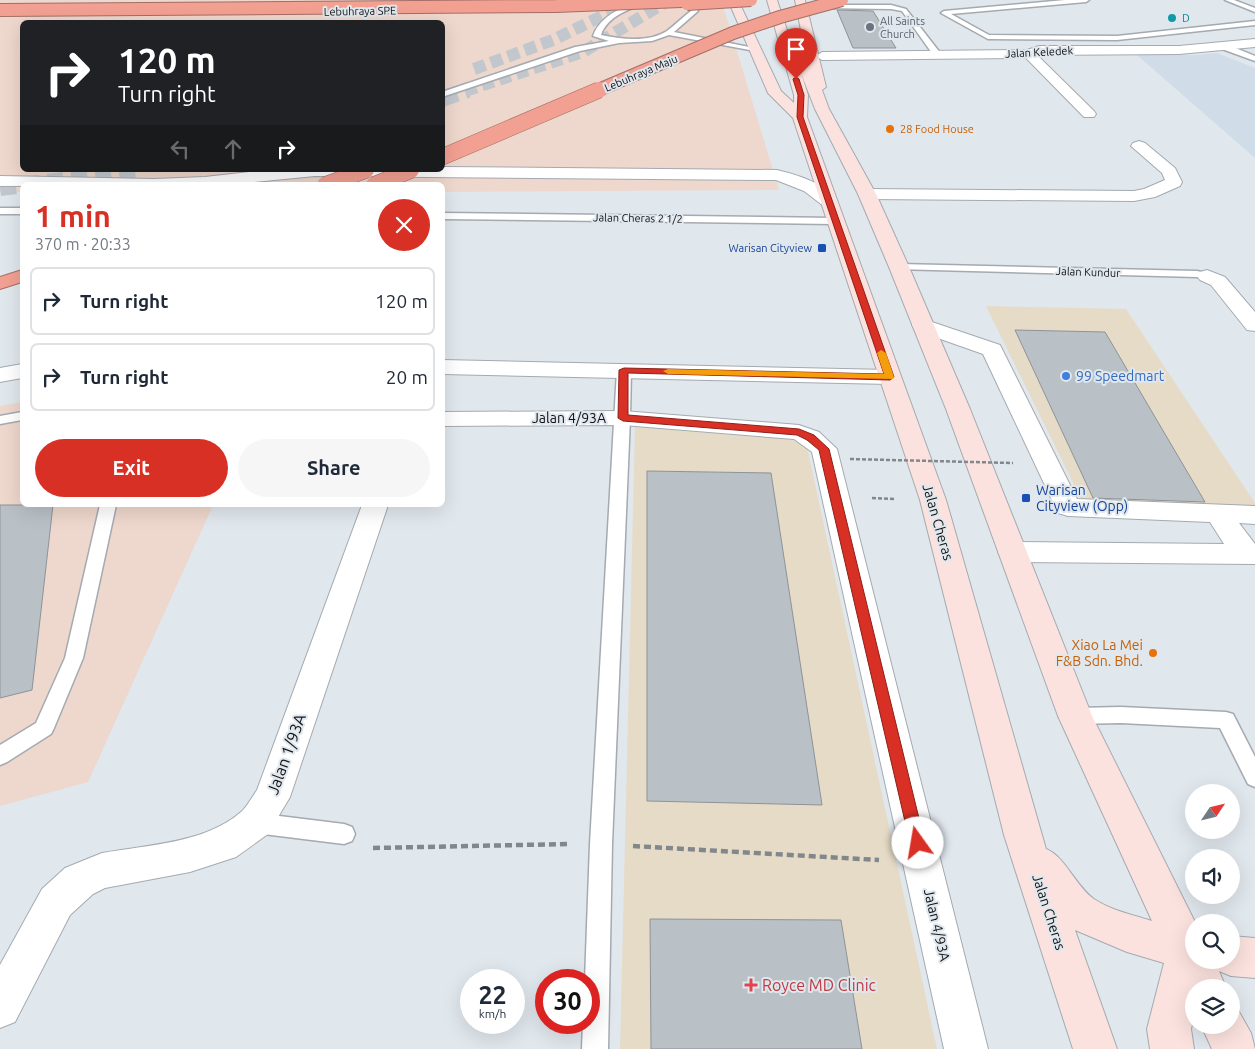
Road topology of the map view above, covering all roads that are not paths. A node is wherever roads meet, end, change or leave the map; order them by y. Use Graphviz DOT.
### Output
graph roads {
  1 [pos="654,0"];
  2 [pos="667,0"];
  3 [pos="706,0"];
  4 [pos="733,0"];
  5 [pos="751,0"];
  6 [pos="758,0"];
  7 [pos="772,0"];
  8 [pos="787,0"];
  9 [pos="802,0"];
  10 [pos="842,0"];
  11 [pos="1086,0"];
  12 [pos="1228,0"];
  13 [pos="820,4"];
  14 [pos="0,10"];
  15 [pos="1255,10"];
  16 [pos="0,15"];
  17 [pos="821,22"];
  18 [pos="1255,23"];
  19 [pos="1239,25"];
  20 [pos="1255,30"];
  21 [pos="668,33"];
  22 [pos="597,36"];
  23 [pos="822,37"];
  24 [pos="766,39"];
  25 [pos="619,41"];
  26 [pos="1255,43"];
  27 [pos="1225,47"];
  28 [pos="578,49"];
  29 [pos="755,49"];
  30 [pos="655,51"];
  31 [pos="937,54"];
  32 [pos="1029,54"];
  33 [pos="822,56"];
  34 [pos="1255,59"];
  35 [pos="775,61"];
  36 [pos="445,94"];
  37 [pos="822,109"];
  38 [pos="1089,114"];
  39 [pos="800,117"];
  40 [pos="1139,146"];
  41 [pos="810,148"];
  42 [pos="445,156"];
  43 [pos="445,171"];
  44 [pos="285,172"];
  45 [pos="360,172"];
  46 [pos="406,172"];
  47 [pos="777,175"];
  48 [pos="0,181"];
  49 [pos="42,182"];
  50 [pos="205,182"];
  51 [pos="332,182"];
  52 [pos="381,182"];
  53 [pos="867,194"];
  54 [pos="828,200"];
  55 [pos="0,210"];
  56 [pos="20,211"];
  57 [pos="445,216"];
  58 [pos="834,220"];
  59 [pos="899,267"];
  60 [pos="1207,276"];
  61 [pos="20,277"];
  62 [pos="0,283"];
  63 [pos="20,296"];
  64 [pos="0,301"];
  65 [pos="923,324"];
  66 [pos="1255,325"];
  67 [pos="445,368"];
  68 [pos="624,370"];
  69 [pos="20,371"];
  70 [pos="0,375"];
  71 [pos="890,377"];
  72 [pos="20,416"];
  73 [pos="623,418"];
  74 [pos="445,419"];
  75 [pos="0,420"];
  76 [pos="108,507"];
  77 [pos="373,507"];
  78 [pos="1218,514"];
  79 [pos="1255,515"];
  80 [pos="1012,552"];
  81 [pos="1250,554"];
  82 [pos="1075,716"];
  83 [pos="0,756"];
  84 [pos="1255,778"];
  85 [pos="255,823"];
  86 [pos="344,834"];
  87 [pos="1023,835"];
  88 [pos="1185,943"];
  89 [pos="1240,957"];
  90 [pos="1255,958"];
  91 [pos="1185,960"];
  92 [pos="1193,969"];
  93 [pos="0,1007"];
  94 [pos="1228,1034"];
  95 [pos="595,1049"];
  96 [pos="966,1049"];
  97 [pos="1095,1049"];
  98 [pos="1172,1049"];
  99 [pos="1236,1049"];
  1 -- 22 [label="lane"];
  2 -- 21 [label="lane"];
  3 -- 14 [label="highway, Lebuhraya SPE, bridge"];
  4 -- 29 [label="main road"];
  5 -- 16 [label="highway, Lebuhraya SPE, bridge"];
  6 -- 24 [label="main road"];
  7 -- 39 [label="main road, Jalan Cheras"];
  8 -- 37 [label="main road"];
  9 -- 30 [label="highway, Lebuhraya Maju"];
  9 -- 37 [label="main road"];
  10 -- 42 [label="highway, Lebuhraya Maju, bridge"];
  11 -- 19 [label="lane"];
  12 -- 15 [label="lane"];
  13 -- 17 [label="main road"];
  13 -- 31 [label="lane"];
  18 -- 19 [label="lane"];
  19 -- 20 [label="lane"];
  21 -- 25 [label="lane"];
  21 -- 29 [label="lane"];
  22 -- 25 [label="lane"];
  22 -- 28 [label="lane"];
  23 -- 33 [label="main road"];
  25 -- 28 [label="lane"];
  26 -- 27 [label="street, Jalan Keledek"];
  27 -- 32 [label="street, Jalan Keledek"];
  27 -- 34 [label="lane"];
  28 -- 36 [label="lane"];
  29 -- 39 [label="main road"];
  31 -- 32 [label="street, Jalan Keledek"];
  31 -- 33 [label="street, Jalan Keledek"];
  32 -- 38 [label="street"];
  33 -- 37 [label="main road"];
  35 -- 39 [label="main road"];
  37 -- 53 [label="main road"];
  39 -- 41 [label="main road, Jalan Cheras"];
  40 -- 53 [label="street"];
  41 -- 47 [label="street"];
  41 -- 54 [label="main road, Jalan Cheras"];
  43 -- 47 [label="street"];
  44 -- 50 [label="street"];
  45 -- 51 [label="highway, bridge"];
  46 -- 52 [label="highway, bridge"];
  47 -- 54 [label="street"];
  48 -- 49 [label="street"];
  53 -- 59 [label="main road"];
  54 -- 58 [label="main road, Jalan Cheras"];
  55 -- 56 [label="lane"];
  57 -- 58 [label="lane, Jalan Cheras 2 1/2"];
  58 -- 71 [label="main road, Jalan Cheras"];
  59 -- 60 [label="lane, Jalan Kundur"];
  59 -- 65 [label="main road"];
  60 -- 66 [label="street, Jalan Kundur"];
  61 -- 62 [label="highway"];
  63 -- 64 [label="highway"];
  65 -- 78 [label="street"];
  65 -- 80 [label="main road"];
  67 -- 68 [label="street"];
  68 -- 71 [label="street"];
  68 -- 73 [label="lane"];
  69 -- 70 [label="street"];
  71 -- 87 [label="main road, Jalan Cheras"];
  72 -- 75 [label="lane"];
  73 -- 74 [label="street, Jalan 4/93A"];
  73 -- 95 [label="lane"];
  73 -- 96 [label="street, Jalan 4/93A"];
  76 -- 83 [label="lane"];
  77 -- 85 [label="street, Jalan 1/93A"];
  78 -- 79 [label="street"];
  78 -- 81 [label="street"];
  80 -- 81 [label="street"];
  80 -- 82 [label="main road"];
  82 -- 84 [label="lane"];
  82 -- 88 [label="main road"];
  85 -- 86 [label="lane"];
  85 -- 93 [label="street, Jalan 1/93A"];
  87 -- 91 [label="main road"];
  87 -- 97 [label="main road, Jalan Cheras"];
  89 -- 90 [label="main road"];
  92 -- 98 [label="main road"];
  94 -- 99 [label="main road"];
}
